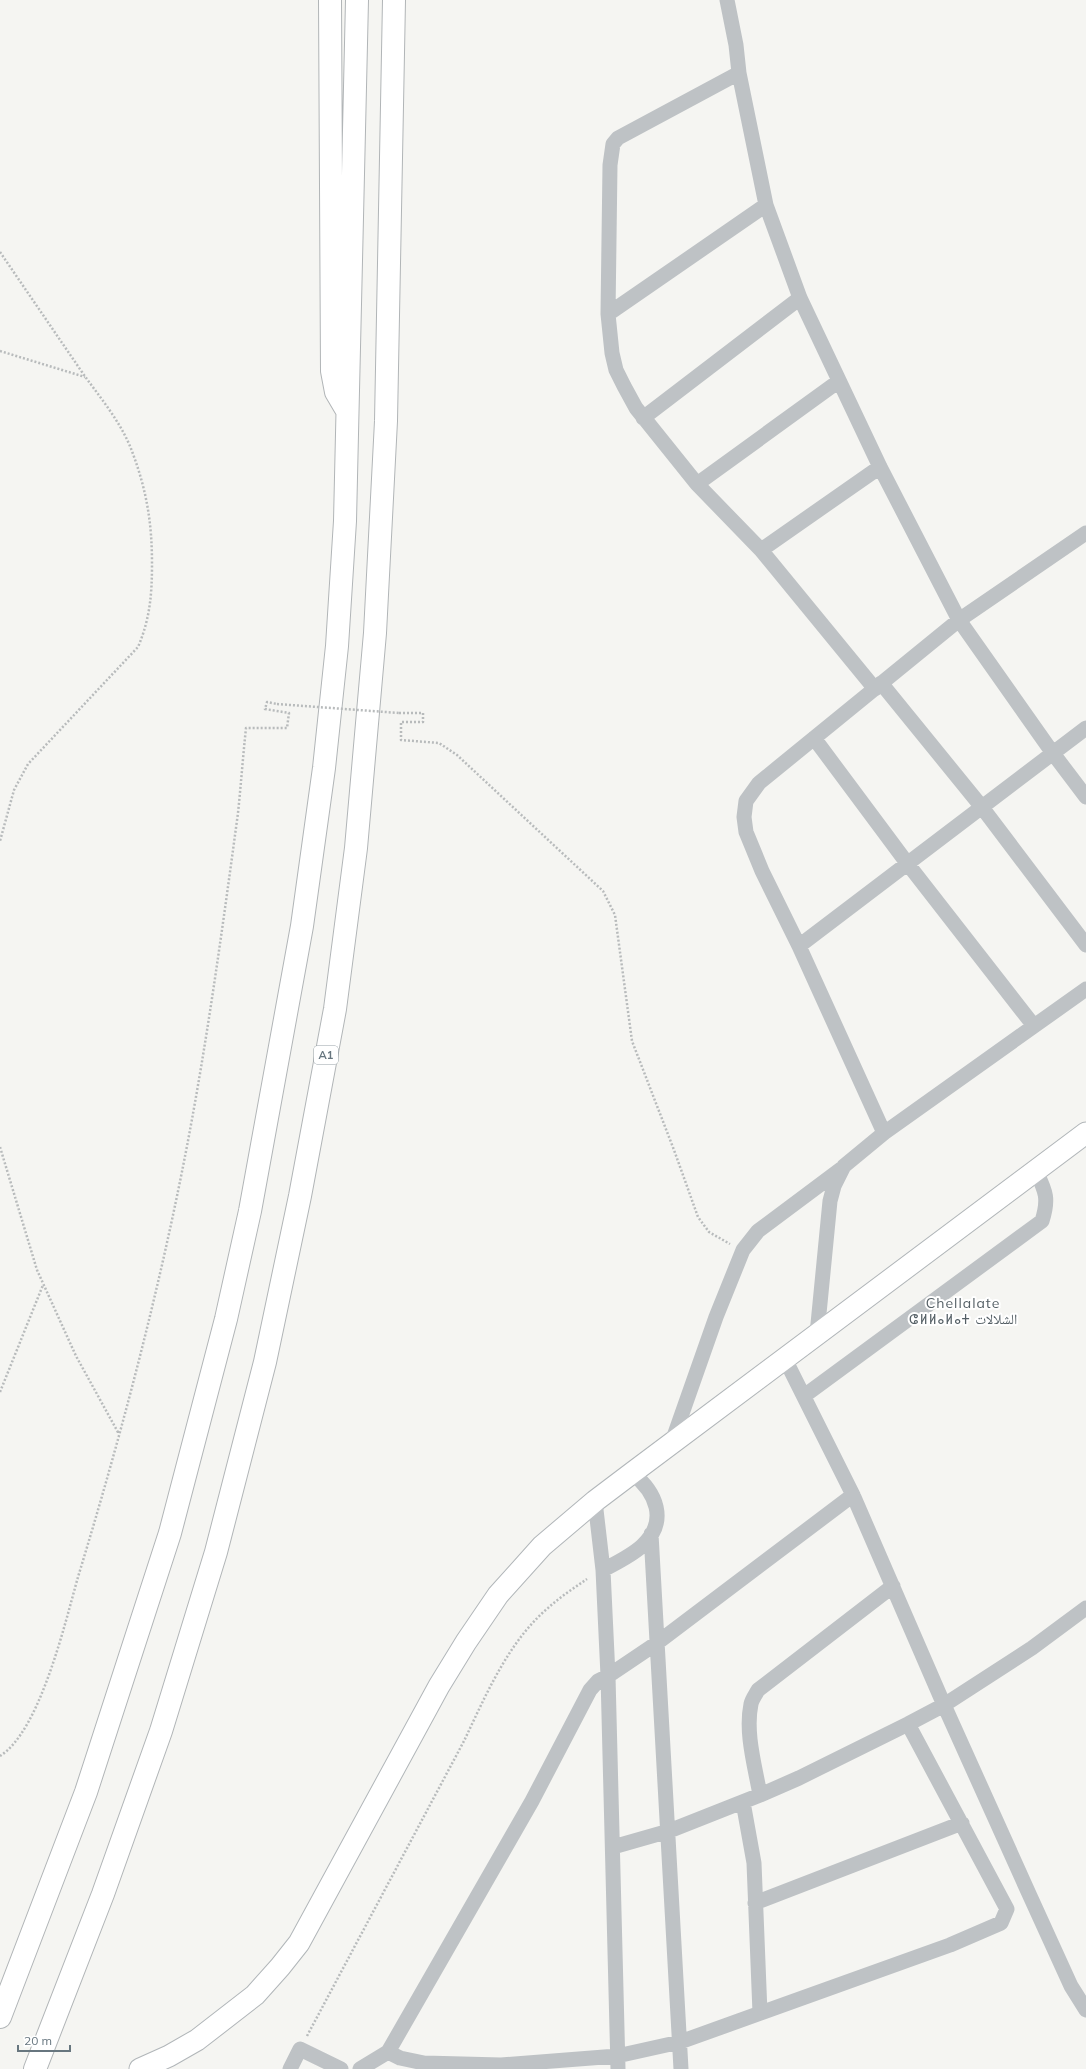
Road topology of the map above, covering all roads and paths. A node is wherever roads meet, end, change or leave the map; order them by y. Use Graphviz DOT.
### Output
graph roads {
  1 [pos="330,0"];
  2 [pos="357,0"];
  3 [pos="394,0"];
  4 [pos="727,0"];
  5 [pos="739,73"];
  6 [pos="766,205"];
  7 [pos="0,252"];
  8 [pos="800,298"];
  9 [pos="608,314"];
  10 [pos="0,351"];
  11 [pos="86,377"];
  12 [pos="839,381"];
  13 [pos="348,412"];
  14 [pos="643,418"];
  15 [pos="880,467"];
  16 [pos="698,484"];
  17 [pos="1086,533"];
  18 [pos="761,550"];
  19 [pos="959,620"];
  20 [pos="878,686"];
  21 [pos="1086,728"];
  22 [pos="814,738"];
  23 [pos="1052,752"];
  24 [pos="1086,796"];
  25 [pos="981,806"];
  26 [pos="0,841"];
  27 [pos="906,863"];
  28 [pos="1086,945"];
  29 [pos="800,946"];
  30 [pos="1086,989"];
  31 [pos="1034,1026"];
  32 [pos="884,1132"];
  33 [pos="1086,1133"];
  34 [pos="0,1148"];
  35 [pos="844,1166"];
  36 [pos="1036,1171"];
  37 [pos="742,1250"];
  38 [pos="44,1285"];
  39 [pos="817,1334"];
  40 [pos="785,1359"];
  41 [pos="0,1392"];
  42 [pos="804,1396"];
  43 [pos="119,1435"];
  44 [pos="672,1442"];
  45 [pos="632,1473"];
  46 [pos="853,1495"];
  47 [pos="595,1501"];
  48 [pos="651,1534"];
  49 [pos="603,1570"];
  50 [pos="893,1586"];
  51 [pos="1086,1608"];
  52 [pos="657,1644"];
  53 [pos="608,1676"];
  54 [pos="944,1705"];
  55 [pos="908,1724"];
  56 [pos="0,1756"];
  57 [pos="760,1795"];
  58 [pos="743,1802"];
  59 [pos="962,1823"];
  60 [pos="669,1831"];
  61 [pos="613,1847"];
  62 [pos="755,1903"];
  63 [pos="1086,2010"];
  64 [pos="760,2013"];
  65 [pos="0,2017"];
  66 [pos="680,2042"];
  67 [pos="300,2049"];
  68 [pos="388,2052"];
  69 [pos="618,2063"];
  70 [pos="35,2069"];
  71 [pos="140,2069"];
  72 [pos="290,2069"];
  73 [pos="341,2069"];
  74 [pos="360,2069"];
  75 [pos="681,2069"];
  1 -- 13 [label="highway"];
  2 -- 13 [label="highway"];
  3 -- 70 [label="highway, A1"];
  4 -- 5 [label="street"];
  5 -- 6 [label="street"];
  5 -- 9 [label="street"];
  6 -- 8 [label="street"];
  6 -- 9 [label="street"];
  7 -- 11 [label="path"];
  8 -- 12 [label="street"];
  8 -- 14 [label="street"];
  9 -- 14 [label="street"];
  10 -- 11 [label="path"];
  11 -- 26 [label="path"];
  12 -- 15 [label="street"];
  12 -- 16 [label="street"];
  13 -- 65 [label="highway"];
  14 -- 16 [label="street"];
  15 -- 18 [label="street"];
  15 -- 19 [label="street"];
  16 -- 18 [label="street"];
  17 -- 19 [label="street"];
  18 -- 20 [label="street"];
  19 -- 20 [label="street"];
  19 -- 23 [label="street"];
  20 -- 22 [label="street"];
  20 -- 25 [label="street"];
  21 -- 23 [label="street"];
  22 -- 27 [label="street"];
  22 -- 29 [label="street"];
  23 -- 24 [label="street"];
  23 -- 25 [label="street"];
  25 -- 27 [label="street"];
  25 -- 28 [label="street"];
  27 -- 29 [label="street"];
  27 -- 31 [label="street"];
  29 -- 32 [label="street"];
  30 -- 31 [label="street"];
  31 -- 32 [label="street"];
  32 -- 35 [label="street"];
  33 -- 36 [label="street"];
  34 -- 38 [label="path"];
  35 -- 37 [label="street"];
  35 -- 39 [label="street"];
  36 -- 39 [label="street"];
  36 -- 42 [label="street"];
  37 -- 43 [label="path, bridge"];
  37 -- 44 [label="street"];
  38 -- 41 [label="path"];
  38 -- 43 [label="path"];
  39 -- 40 [label="street"];
  40 -- 42 [label="street"];
  40 -- 44 [label="street"];
  42 -- 46 [label="street"];
  43 -- 56 [label="path"];
  44 -- 45 [label="street"];
  45 -- 47 [label="street"];
  45 -- 48 [label="street"];
  46 -- 50 [label="street"];
  46 -- 52 [label="street"];
  47 -- 49 [label="street"];
  47 -- 71 [label="street"];
  48 -- 49 [label="street"];
  48 -- 52 [label="street"];
  49 -- 53 [label="street"];
  49 -- 67 [label="path"];
  50 -- 54 [label="street"];
  50 -- 57 [label="street"];
  51 -- 54 [label="street"];
  52 -- 53 [label="street"];
  52 -- 60 [label="street"];
  53 -- 61 [label="street"];
  53 -- 68 [label="street"];
  54 -- 55 [label="street"];
  54 -- 63 [label="street"];
  55 -- 57 [label="street"];
  55 -- 59 [label="street"];
  57 -- 58 [label="street"];
  58 -- 60 [label="street"];
  58 -- 62 [label="street"];
  59 -- 62 [label="street"];
  59 -- 64 [label="street"];
  60 -- 61 [label="street"];
  60 -- 66 [label="street"];
  61 -- 69 [label="street"];
  62 -- 64 [label="street"];
  64 -- 66 [label="street"];
  66 -- 69 [label="street"];
  66 -- 75 [label="street"];
  67 -- 72 [label="street"];
  67 -- 73 [label="street"];
  68 -- 69 [label="street"];
  68 -- 74 [label="street"];
}
